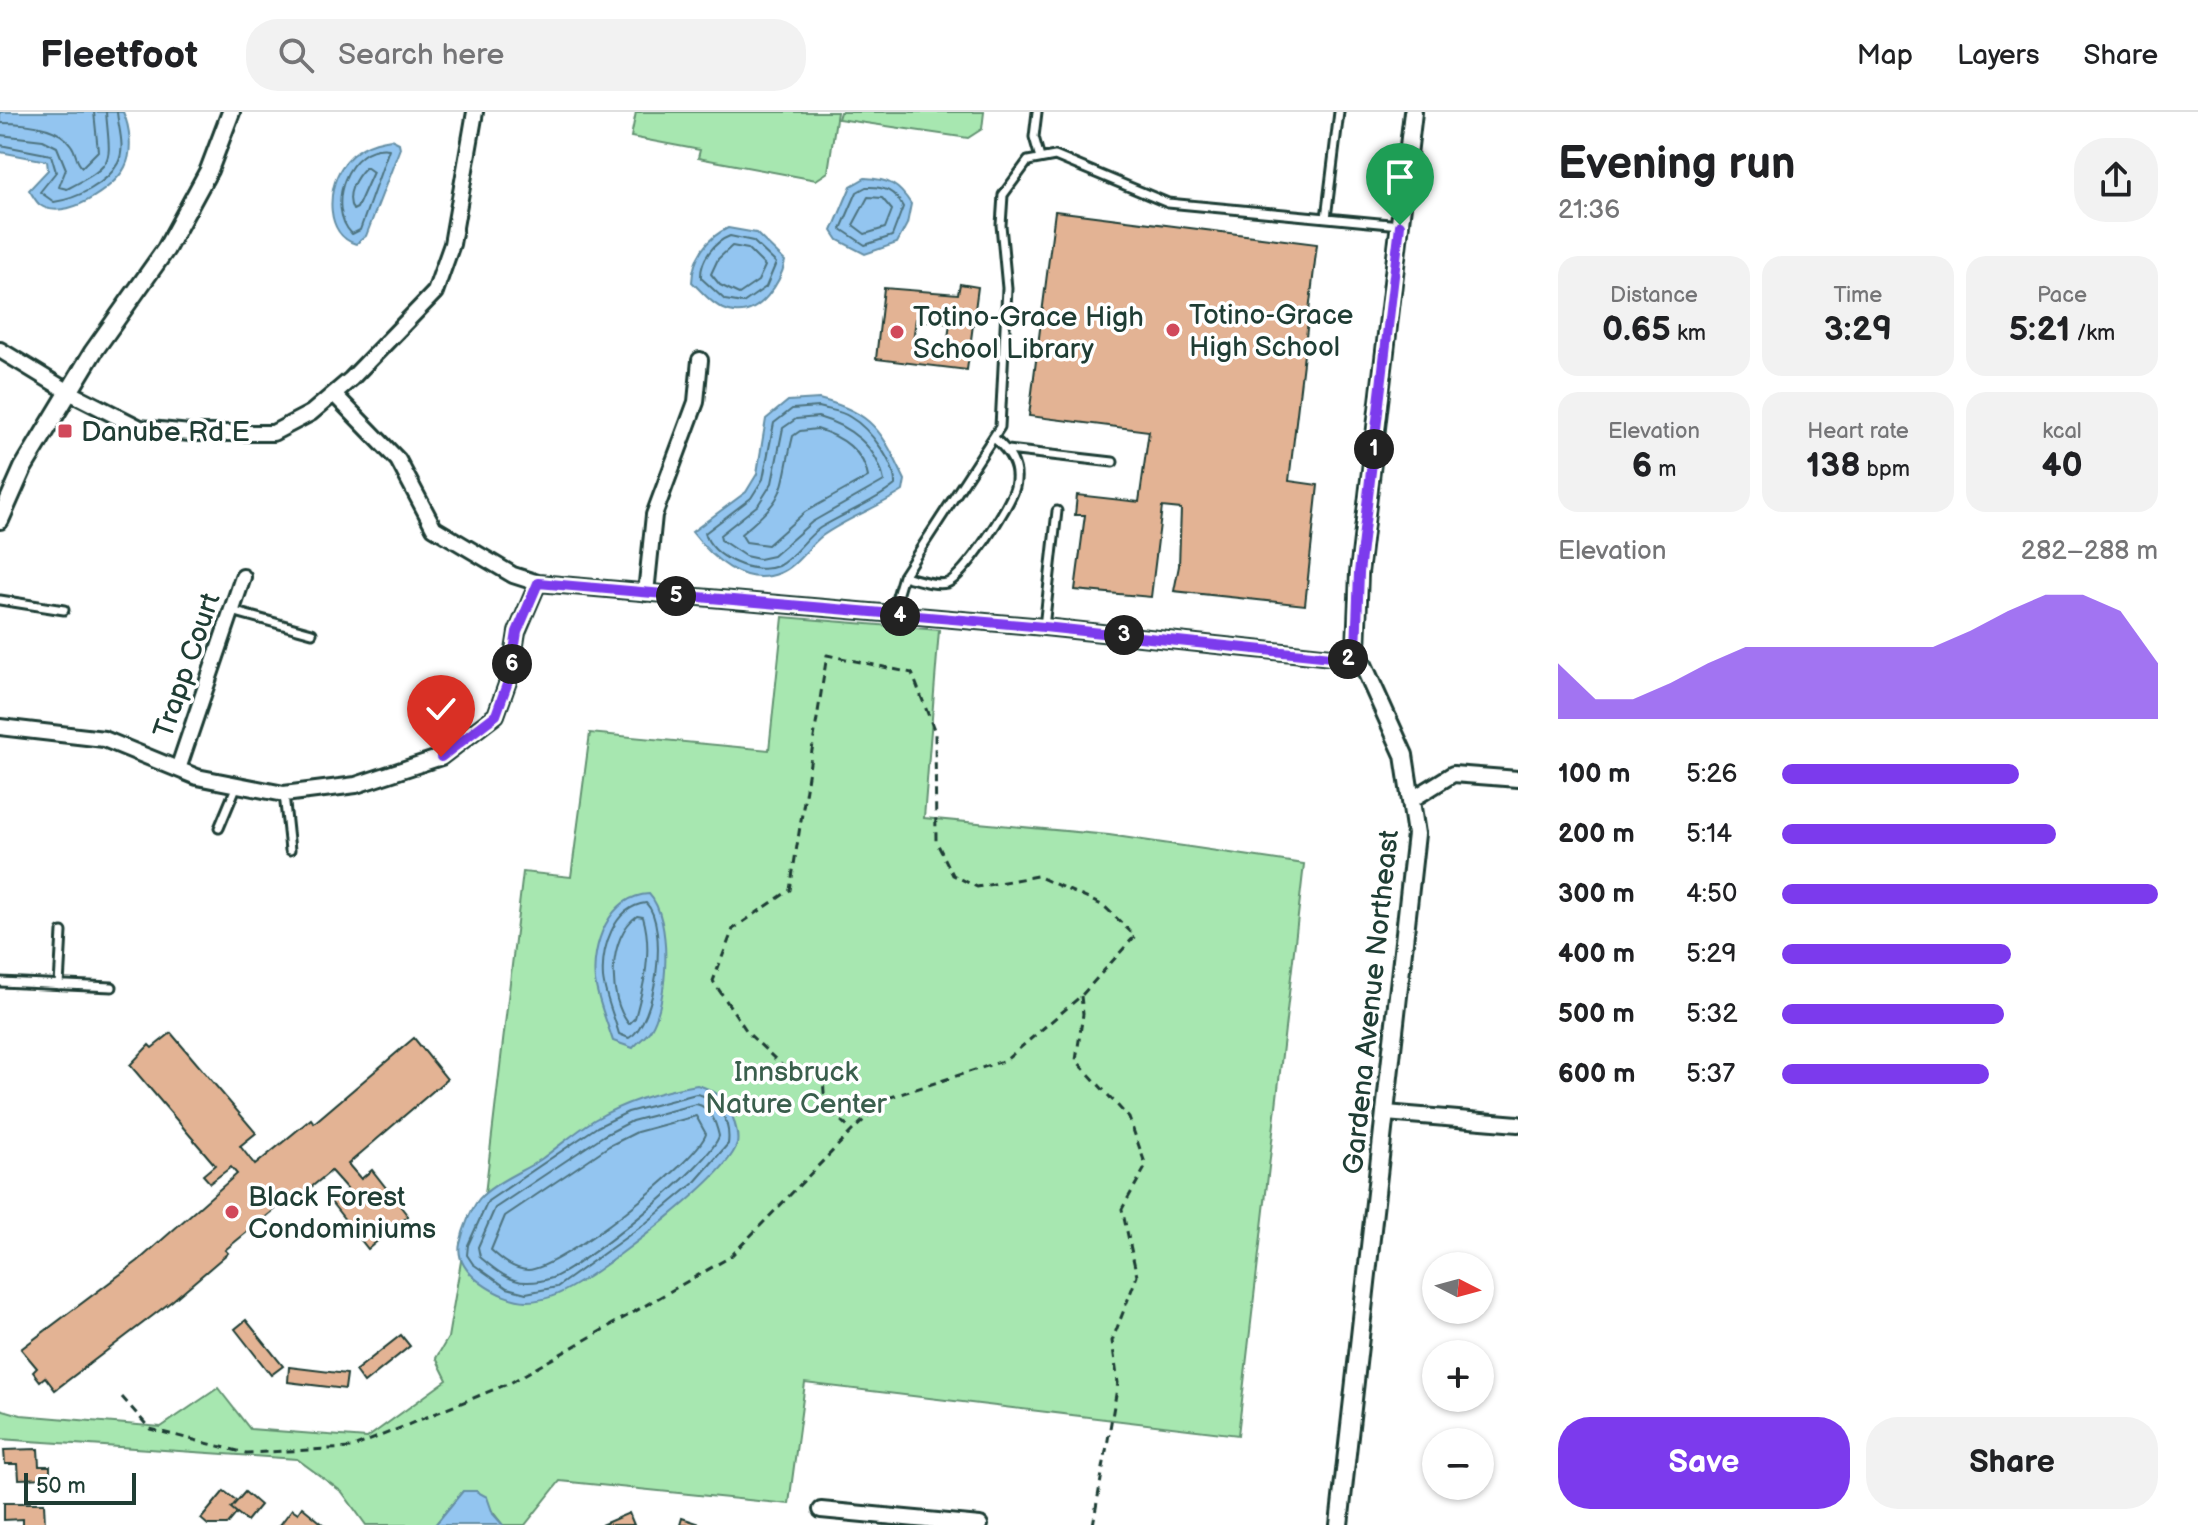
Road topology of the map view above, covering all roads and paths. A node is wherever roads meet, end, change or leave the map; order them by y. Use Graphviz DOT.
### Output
graph roads {
  1 [pos="231,112"];
  2 [pos="475,112"];
  3 [pos="1037,112"];
  4 [pos="1339,112"];
  5 [pos="1413,112"];
  6 [pos="1040,158"];
  7 [pos="1326,218"];
  8 [pos="1400,225"];
  9 [pos="0,350"];
  10 [pos="700,360"];
  11 [pos="69,392"];
  12 [pos="334,394"];
  13 [pos="994,438"];
  14 [pos="1008,450"];
  15 [pos="1113,462"];
  16 [pos="1057,511"];
  17 [pos="0,520"];
  18 [pos="903,576"];
  19 [pos="243,577"];
  20 [pos="538,583"];
  21 [pos="646,593"];
  22 [pos="0,600"];
  23 [pos="64,610"];
  24 [pos="232,611"];
  25 [pos="891,616"];
  26 [pos="1044,627"];
  27 [pos="312,633"];
  28 [pos="1360,660"];
  29 [pos="0,727"];
  30 [pos="178,769"];
  31 [pos="1518,779"];
  32 [pos="237,785"];
  33 [pos="284,794"];
  34 [pos="1411,800"];
  35 [pos="219,828"];
  36 [pos="290,850"];
  37 [pos="62,932"];
  38 [pos="0,982"];
  39 [pos="59,985"];
  40 [pos="112,987"];
  41 [pos="1081,996"];
  42 [pos="1386,1113"];
  43 [pos="1518,1124"];
  44 [pos="852,1131"];
  45 [pos="122,1397"];
  46 [pos="821,1510"];
  47 [pos="980,1525"];
  48 [pos="1093,1525"];
  49 [pos="1339,1525"];
  1 -- 11 [label="street"];
  2 -- 12 [label="street"];
  3 -- 6 [label="lane"];
  4 -- 7 [label="lane"];
  5 -- 8 [label="street, Gardena Avenue Northeast"];
  6 -- 7 [label="lane"];
  6 -- 13 [label="lane"];
  7 -- 8 [label="lane"];
  8 -- 28 [label="street, Gardena Avenue Northeast"];
  9 -- 11 [label="street"];
  10 -- 21 [label="street"];
  11 -- 12 [label="street"];
  11 -- 17 [label="street"];
  12 -- 20 [label="street"];
  13 -- 14 [label="lane"];
  13 -- 18 [label="lane"];
  14 -- 15 [label="lane"];
  14 -- 18 [label="lane"];
  16 -- 26 [label="lane"];
  18 -- 25 [label="lane"];
  19 -- 24 [label="street, Trapp Court"];
  20 -- 21 [label="street"];
  20 -- 33 [label="street"];
  21 -- 25 [label="street"];
  22 -- 23 [label="lane"];
  24 -- 27 [label="lane"];
  24 -- 30 [label="street, Trapp Court"];
  25 -- 26 [label="street"];
  26 -- 28 [label="street"];
  28 -- 34 [label="street, Gardena Avenue Northeast"];
  29 -- 30 [label="street"];
  30 -- 32 [label="street"];
  31 -- 34 [label="street"];
  32 -- 33 [label="street"];
  32 -- 35 [label="lane"];
  33 -- 36 [label="lane"];
  34 -- 42 [label="street, Gardena Avenue Northeast"];
  37 -- 39 [label="lane"];
  38 -- 39 [label="lane"];
  39 -- 40 [label="lane"];
  41 -- 44 [label="path"];
  41 -- 44 [label="path"];
  41 -- 48 [label="path"];
  42 -- 43 [label="street"];
  42 -- 49 [label="street, Gardena Avenue Northeast"];
  44 -- 45 [label="path"];
  46 -- 47 [label="street"];
}
